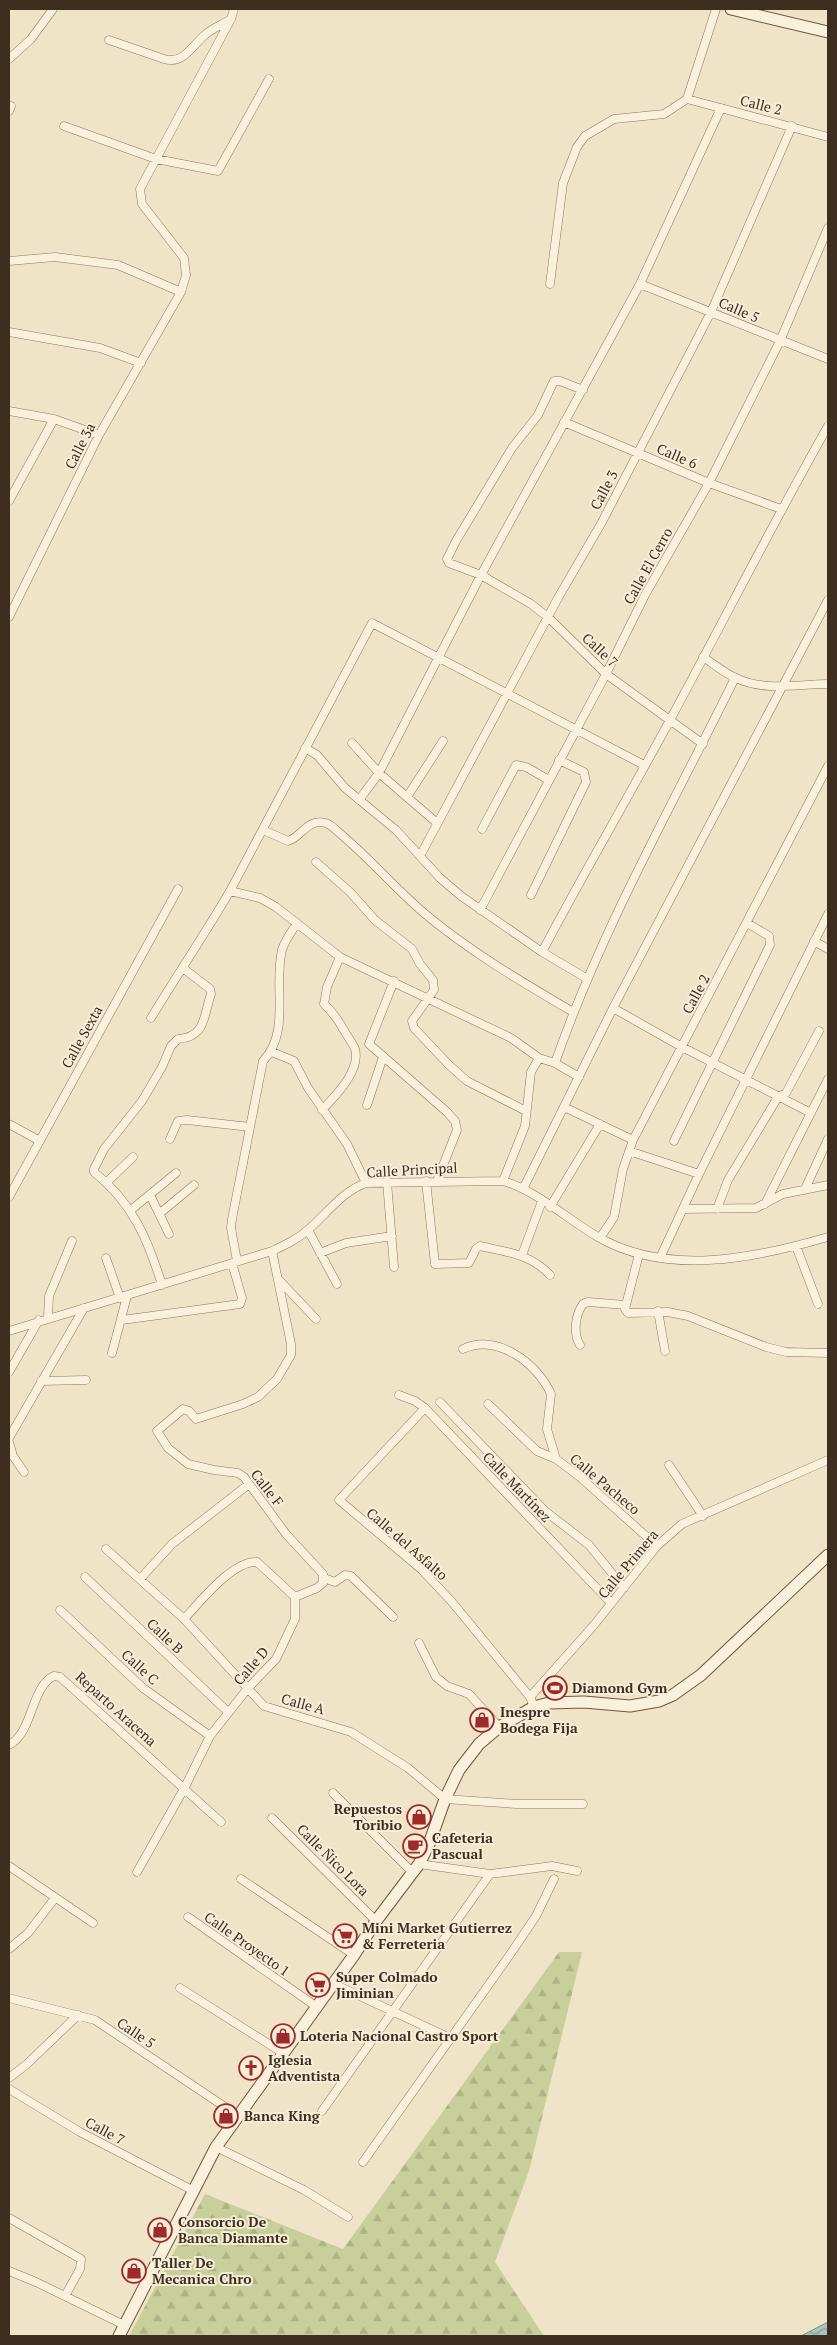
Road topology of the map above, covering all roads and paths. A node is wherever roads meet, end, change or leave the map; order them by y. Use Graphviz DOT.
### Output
graph roads {
  1 [pos="53,9"];
  2 [pos="234,9"];
  3 [pos="716,9"];
  4 [pos="731,9"];
  5 [pos="231,19"];
  6 [pos="828,32"];
  7 [pos="109,40"];
  8 [pos="9,59"];
  9 [pos="269,79"];
  10 [pos="687,99"];
  11 [pos="721,108"];
  12 [pos="64,126"];
  13 [pos="792,126"];
  14 [pos="828,137"];
  15 [pos="156,159"];
  16 [pos="828,228"];
  17 [pos="9,261"];
  18 [pos="550,284"];
  19 [pos="640,284"];
  20 [pos="181,292"];
  21 [pos="711,312"];
  22 [pos="9,332"];
  23 [pos="780,341"];
  24 [pos="828,359"];
  25 [pos="141,363"];
  26 [pos="583,390"];
  27 [pos="9,411"];
  28 [pos="54,419"];
  29 [pos="564,422"];
  30 [pos="828,426"];
  31 [pos="99,436"];
  32 [pos="638,454"];
  33 [pos="709,483"];
  34 [pos="9,501"];
  35 [pos="781,509"];
  36 [pos="481,575"];
  37 [pos="828,600"];
  38 [pos="9,616"];
  39 [pos="549,618"];
  40 [pos="440,657"];
  41 [pos="703,657"];
  42 [pos="606,674"];
  43 [pos="735,678"];
  44 [pos="828,684"];
  45 [pos="782,687"];
  46 [pos="507,694"];
  47 [pos="670,721"];
  48 [pos="576,728"];
  49 [pos="443,741"];
  50 [pos="352,744"];
  51 [pos="703,744"];
  52 [pos="305,748"];
  53 [pos="559,760"];
  54 [pos="644,766"];
  55 [pos="828,766"];
  56 [pos="379,773"];
  57 [pos="549,780"];
  58 [pos="407,797"];
  59 [pos="359,800"];
  60 [pos="437,823"];
  61 [pos="482,829"];
  62 [pos="263,830"];
  63 [pos="420,856"];
  64 [pos="316,862"];
  65 [pos="178,889"];
  66 [pos="230,891"];
  67 [pos="532,895"];
  68 [pos="480,910"];
  69 [pos="828,916"];
  70 [pos="297,923"];
  71 [pos="747,923"];
  72 [pos="814,942"];
  73 [pos="828,949"];
  74 [pos="542,952"];
  75 [pos="340,957"];
  76 [pos="183,968"];
  77 [pos="586,978"];
  78 [pos="394,981"];
  79 [pos="430,999"];
  80 [pos="612,1008"];
  81 [pos="573,1012"];
  82 [pos="151,1018"];
  83 [pos="819,1030"];
  84 [pos="368,1044"];
  85 [pos="682,1047"];
  86 [pos="355,1050"];
  87 [pos="272,1052"];
  88 [pos="383,1057"];
  89 [pos="539,1058"];
  90 [pos="713,1062"];
  91 [pos="555,1063"];
  92 [pos="578,1077"];
  93 [pos="746,1079"];
  94 [pos="828,1079"];
  95 [pos="824,1095"];
  96 [pos="778,1097"];
  97 [pos="367,1104"];
  98 [pos="564,1107"];
  99 [pos="322,1110"];
  100 [pos="526,1111"];
  101 [pos="811,1113"];
  102 [pos="9,1124"];
  103 [pos="600,1124"];
  104 [pos="250,1127"];
  105 [pos="828,1139"];
  106 [pos="170,1140"];
  107 [pos="633,1140"];
  108 [pos="40,1141"];
  109 [pos="674,1142"];
  110 [pos="629,1150"];
  111 [pos="133,1157"];
  112 [pos="176,1173"];
  113 [pos="699,1174"];
  114 [pos="426,1181"];
  115 [pos="437,1181"];
  116 [pos="503,1181"];
  117 [pos="107,1182"];
  118 [pos="387,1182"];
  119 [pos="366,1183"];
  120 [pos="194,1185"];
  121 [pos="828,1185"];
  122 [pos="806,1189"];
  123 [pos="523,1190"];
  124 [pos="150,1194"];
  125 [pos="9,1197"];
  126 [pos="542,1201"];
  127 [pos="764,1205"];
  128 [pos="550,1207"];
  129 [pos="683,1208"];
  130 [pos="717,1209"];
  131 [pos="131,1210"];
  132 [pos="160,1214"];
  133 [pos="308,1230"];
  134 [pos="169,1234"];
  135 [pos="392,1236"];
  136 [pos="828,1237"];
  137 [pos="600,1238"];
  138 [pos="72,1241"];
  139 [pos="796,1246"];
  140 [pos="272,1251"];
  141 [pos="320,1253"];
  142 [pos="639,1254"];
  143 [pos="522,1255"];
  144 [pos="106,1258"];
  145 [pos="660,1258"];
  146 [pos="234,1262"];
  147 [pos="394,1267"];
  148 [pos="550,1275"];
  149 [pos="279,1281"];
  150 [pos="337,1284"];
  151 [pos="162,1286"];
  152 [pos="124,1297"];
  153 [pos="818,1304"];
  154 [pos="626,1305"];
  155 [pos="84,1308"];
  156 [pos="658,1311"];
  157 [pos="48,1318"];
  158 [pos="316,1319"];
  159 [pos="39,1320"];
  160 [pos="122,1320"];
  161 [pos="9,1331"];
  162 [pos="580,1345"];
  163 [pos="463,1349"];
  164 [pos="665,1351"];
  165 [pos="112,1353"];
  166 [pos="828,1353"];
  167 [pos="9,1372"];
  168 [pos="86,1380"];
  169 [pos="41,1381"];
  170 [pos="400,1395"];
  171 [pos="440,1402"];
  172 [pos="488,1404"];
  173 [pos="425,1408"];
  174 [pos="9,1440"];
  175 [pos="556,1459"];
  176 [pos="828,1460"];
  177 [pos="669,1465"];
  178 [pos="24,1472"];
  179 [pos="249,1484"];
  180 [pos="704,1516"];
  181 [pos="657,1546"];
  182 [pos="106,1549"];
  183 [pos="828,1555"];
  184 [pos="85,1577"];
  185 [pos="324,1578"];
  186 [pos="140,1579"];
  187 [pos="624,1588"];
  188 [pos="295,1598"];
  189 [pos="611,1603"];
  190 [pos="60,1610"];
  191 [pos="393,1617"];
  192 [pos="184,1619"];
  193 [pos="419,1643"];
  194 [pos="248,1688"];
  195 [pos="532,1702"];
  196 [pos="228,1712"];
  197 [pos="499,1727"];
  198 [pos="210,1736"];
  199 [pos="9,1745"];
  200 [pos="185,1787"];
  201 [pos="333,1793"];
  202 [pos="445,1799"];
  203 [pos="583,1804"];
  204 [pos="272,1818"];
  205 [pos="222,1822"];
  206 [pos="9,1866"];
  207 [pos="416,1869"];
  208 [pos="577,1871"];
  209 [pos="137,1872"];
  210 [pos="490,1874"];
  211 [pos="241,1879"];
  212 [pos="554,1879"];
  213 [pos="55,1898"];
  214 [pos="188,1918"];
  215 [pos="376,1921"];
  216 [pos="93,1924"];
  217 [pos="9,1949"];
  218 [pos="354,1955"];
  219 [pos="334,1984"];
  220 [pos="180,1988"];
  221 [pos="9,1998"];
  222 [pos="317,2007"];
  223 [pos="392,2011"];
  224 [pos="78,2014"];
  225 [pos="450,2038"];
  226 [pos="283,2053"];
  227 [pos="9,2078"];
  228 [pos="9,2089"];
  229 [pos="322,2110"];
  230 [pos="238,2115"];
  231 [pos="216,2147"];
  232 [pos="363,2162"];
  233 [pos="192,2190"];
  234 [pos="348,2217"];
  235 [pos="9,2218"];
  236 [pos="9,2271"];
  237 [pos="65,2296"];
  238 [pos="124,2325"];
  239 [pos="118,2336"];
  1 -- 8 [label="street"];
  2 -- 5 [label="street, Calle 3a"];
  3 -- 10 [label="street"];
  4 -- 6 [label="main road"];
  5 -- 7 [label="street"];
  5 -- 15 [label="street, Calle 3a"];
  9 -- 15 [label="street"];
  10 -- 11 [label="street, Calle 2"];
  10 -- 18 [label="street"];
  11 -- 13 [label="street, Calle 2"];
  11 -- 19 [label="street"];
  12 -- 15 [label="street"];
  13 -- 14 [label="street, Calle 2"];
  13 -- 21 [label="street, Calle 3"];
  15 -- 20 [label="street, Calle 3a"];
  16 -- 23 [label="street, Calle El Cerro"];
  17 -- 20 [label="street"];
  19 -- 21 [label="street, Calle 5"];
  19 -- 26 [label="street"];
  20 -- 25 [label="street, Calle 3a"];
  21 -- 23 [label="street, Calle 5"];
  21 -- 32 [label="street, Calle 3"];
  22 -- 25 [label="street"];
  23 -- 24 [label="street, Calle 5"];
  23 -- 33 [label="street, Calle El Cerro"];
  25 -- 31 [label="street, Calle 3a"];
  26 -- 29 [label="street"];
  26 -- 36 [label="street, Calle 7"];
  27 -- 28 [label="street"];
  28 -- 31 [label="street"];
  28 -- 34 [label="street"];
  29 -- 32 [label="street, Calle 6"];
  29 -- 36 [label="street"];
  30 -- 35 [label="street"];
  31 -- 38 [label="street, Calle 3a"];
  32 -- 33 [label="street, Calle 6"];
  32 -- 39 [label="street, Calle 3"];
  33 -- 35 [label="street, Calle 6"];
  33 -- 42 [label="street, Calle El Cerro"];
  35 -- 41 [label="street"];
  36 -- 39 [label="street, Calle 7"];
  36 -- 40 [label="street"];
  37 -- 45 [label="street"];
  39 -- 42 [label="street, Calle 7"];
  39 -- 46 [label="street, Calle 3"];
  40 -- 46 [label="street"];
  40 -- 52 [label="street"];
  40 -- 56 [label="street"];
  41 -- 43 [label="street"];
  41 -- 47 [label="street"];
  42 -- 47 [label="street, Calle 7"];
  42 -- 48 [label="street, Calle El Cerro"];
  43 -- 45 [label="street"];
  43 -- 51 [label="street"];
  44 -- 45 [label="street"];
  45 -- 80 [label="street"];
  46 -- 48 [label="street"];
  46 -- 60 [label="street, Calle 3"];
  47 -- 51 [label="street, Calle 7"];
  47 -- 54 [label="street"];
  48 -- 53 [label="street, Calle El Cerro"];
  48 -- 54 [label="street"];
  49 -- 58 [label="street"];
  50 -- 56 [label="street"];
  51 -- 77 [label="street"];
  52 -- 59 [label="street"];
  52 -- 62 [label="street"];
  53 -- 57 [label="street, Calle El Cerro"];
  53 -- 67 [label="street"];
  54 -- 74 [label="street"];
  55 -- 71 [label="street, Calle 2"];
  56 -- 58 [label="street"];
  56 -- 59 [label="street"];
  57 -- 61 [label="street"];
  57 -- 68 [label="street, Calle El Cerro"];
  58 -- 60 [label="street"];
  59 -- 63 [label="street"];
  60 -- 63 [label="street, Calle 3"];
  62 -- 66 [label="street"];
  62 -- 81 [label="street"];
  63 -- 68 [label="street"];
  64 -- 79 [label="street"];
  65 -- 108 [label="street, Calle Sexta"];
  66 -- 70 [label="street"];
  66 -- 76 [label="street"];
  68 -- 74 [label="street"];
  69 -- 72 [label="street"];
  70 -- 75 [label="street"];
  70 -- 87 [label="street"];
  71 -- 85 [label="street, Calle 2"];
  71 -- 90 [label="street"];
  72 -- 73 [label="street"];
  72 -- 93 [label="street"];
  74 -- 77 [label="street"];
  75 -- 78 [label="street"];
  75 -- 86 [label="street"];
  76 -- 82 [label="street"];
  76 -- 117 [label="street"];
  77 -- 81 [label="street"];
  78 -- 79 [label="street"];
  78 -- 84 [label="street"];
  79 -- 89 [label="street"];
  79 -- 100 [label="street"];
  80 -- 85 [label="street"];
  80 -- 92 [label="street"];
  81 -- 91 [label="street"];
  83 -- 96 [label="street"];
  84 -- 86 [label="street"];
  84 -- 88 [label="street"];
  85 -- 90 [label="street"];
  85 -- 107 [label="street, Calle 2"];
  86 -- 99 [label="street"];
  87 -- 99 [label="street"];
  87 -- 104 [label="street"];
  88 -- 97 [label="street"];
  88 -- 115 [label="street"];
  89 -- 91 [label="street"];
  89 -- 100 [label="street"];
  90 -- 93 [label="street"];
  90 -- 109 [label="street"];
  91 -- 92 [label="street"];
  92 -- 98 [label="street"];
  93 -- 96 [label="street"];
  93 -- 113 [label="street"];
  94 -- 95 [label="street"];
  95 -- 101 [label="street"];
  96 -- 101 [label="street"];
  96 -- 130 [label="street"];
  98 -- 103 [label="street"];
  98 -- 123 [label="street"];
  99 -- 119 [label="street"];
  100 -- 116 [label="street"];
  101 -- 127 [label="street"];
  102 -- 108 [label="street"];
  103 -- 107 [label="street"];
  103 -- 128 [label="street"];
  104 -- 106 [label="street"];
  104 -- 146 [label="street"];
  105 -- 122 [label="street"];
  107 -- 110 [label="street, Calle 2"];
  108 -- 125 [label="street, Calle Sexta"];
  110 -- 113 [label="street"];
  110 -- 137 [label="street, Calle 2"];
  111 -- 117 [label="street"];
  112 -- 124 [label="street"];
  113 -- 129 [label="street"];
  114 -- 115 [label="street, Calle Principal"];
  114 -- 118 [label="street, Calle Principal"];
  114 -- 143 [label="street"];
  115 -- 116 [label="street, Calle Principal"];
  116 -- 123 [label="street, Calle Principal"];
  117 -- 131 [label="street"];
  118 -- 119 [label="street, Calle Principal"];
  118 -- 135 [label="street"];
  119 -- 133 [label="street, Calle Principal"];
  120 -- 132 [label="street"];
  121 -- 122 [label="street"];
  122 -- 127 [label="street"];
  123 -- 126 [label="street, Calle Principal"];
  124 -- 131 [label="street"];
  124 -- 132 [label="street"];
  126 -- 128 [label="street, Calle Principal"];
  126 -- 143 [label="street"];
  127 -- 130 [label="street"];
  128 -- 137 [label="street, Calle Principal"];
  129 -- 130 [label="street"];
  129 -- 145 [label="street"];
  131 -- 151 [label="street"];
  132 -- 134 [label="street"];
  133 -- 140 [label="street, Calle Principal"];
  133 -- 141 [label="street"];
  135 -- 141 [label="street"];
  135 -- 147 [label="street"];
  136 -- 139 [label="street, Calle Principal"];
  137 -- 142 [label="street, Calle Principal"];
  138 -- 157 [label="street"];
  139 -- 145 [label="street, Calle Principal"];
  139 -- 153 [label="street"];
  140 -- 146 [label="street, Calle Principal"];
  140 -- 149 [label="street"];
  141 -- 150 [label="street"];
  142 -- 145 [label="street, Calle Principal"];
  142 -- 154 [label="street"];
  143 -- 148 [label="street"];
  144 -- 152 [label="street"];
  146 -- 151 [label="street, Calle Principal"];
  146 -- 160 [label="street"];
  149 -- 158 [label="street"];
  149 -- 179 [label="street, Calle F"];
  151 -- 152 [label="street, Calle Principal"];
  152 -- 155 [label="street, Calle Principal"];
  152 -- 160 [label="street"];
  154 -- 156 [label="street"];
  154 -- 162 [label="street"];
  155 -- 157 [label="street, Calle Principal"];
  155 -- 169 [label="street"];
  156 -- 164 [label="street"];
  156 -- 166 [label="street"];
  157 -- 159 [label="street, Calle Principal"];
  159 -- 161 [label="street, Calle Principal"];
  159 -- 167 [label="street"];
  160 -- 165 [label="street"];
  163 -- 175 [label="street, Calle Pacheco"];
  168 -- 169 [label="street"];
  169 -- 174 [label="street"];
  170 -- 173 [label="street, Calle Martínez"];
  171 -- 187 [label="street"];
  172 -- 175 [label="street"];
  173 -- 189 [label="street, Calle Martínez"];
  173 -- 195 [label="street, Calle del Asfalto"];
  174 -- 178 [label="street"];
  175 -- 181 [label="street, Calle Pacheco"];
  176 -- 180 [label="street, Calle Primera"];
  177 -- 180 [label="street"];
  179 -- 185 [label="street, Calle F"];
  179 -- 186 [label="street"];
  180 -- 181 [label="street, Calle Primera"];
  181 -- 187 [label="street, Calle Primera"];
  182 -- 186 [label="street, Calle A"];
  183 -- 195 [label="main road"];
  184 -- 196 [label="street, Calle B"];
  185 -- 188 [label="street"];
  185 -- 191 [label="street"];
  186 -- 192 [label="street, Calle A"];
  187 -- 189 [label="street, Calle Primera"];
  188 -- 192 [label="street"];
  188 -- 194 [label="street, Calle D"];
  189 -- 195 [label="street, Calle Primera"];
  190 -- 198 [label="street, Calle C"];
  192 -- 194 [label="street, Calle A"];
  193 -- 197 [label="street"];
  194 -- 196 [label="street, Calle D"];
  194 -- 202 [label="street, Calle A"];
  195 -- 197 [label="main road"];
  196 -- 198 [label="street, Calle D"];
  197 -- 202 [label="main road"];
  198 -- 200 [label="street, Calle D"];
  199 -- 200 [label="street, Reparto Aracena"];
  200 -- 205 [label="street, Reparto Aracena"];
  200 -- 209 [label="street, Calle D"];
  201 -- 207 [label="street"];
  202 -- 203 [label="street"];
  202 -- 207 [label="main road"];
  204 -- 215 [label="street, Calle Ñico Lora"];
  206 -- 213 [label="street"];
  207 -- 210 [label="street"];
  207 -- 215 [label="main road"];
  208 -- 210 [label="street"];
  210 -- 223 [label="street"];
  211 -- 218 [label="street"];
  212 -- 225 [label="street"];
  213 -- 216 [label="street"];
  213 -- 217 [label="street"];
  214 -- 222 [label="street, Calle Proyecto 1"];
  215 -- 218 [label="main road"];
  218 -- 219 [label="main road"];
  219 -- 222 [label="main road"];
  219 -- 223 [label="street"];
  220 -- 226 [label="street"];
  221 -- 224 [label="street, Calle 5"];
  222 -- 226 [label="main road"];
  223 -- 225 [label="street"];
  223 -- 229 [label="street"];
  224 -- 227 [label="street"];
  224 -- 230 [label="street, Calle 5"];
  225 -- 232 [label="street"];
  226 -- 230 [label="main road"];
  228 -- 233 [label="street, Calle 7"];
  230 -- 231 [label="main road"];
  231 -- 233 [label="main road"];
  231 -- 234 [label="street"];
  233 -- 238 [label="main road"];
  235 -- 237 [label="street"];
  236 -- 237 [label="street"];
  237 -- 238 [label="street"];
  238 -- 239 [label="main road"];
}
